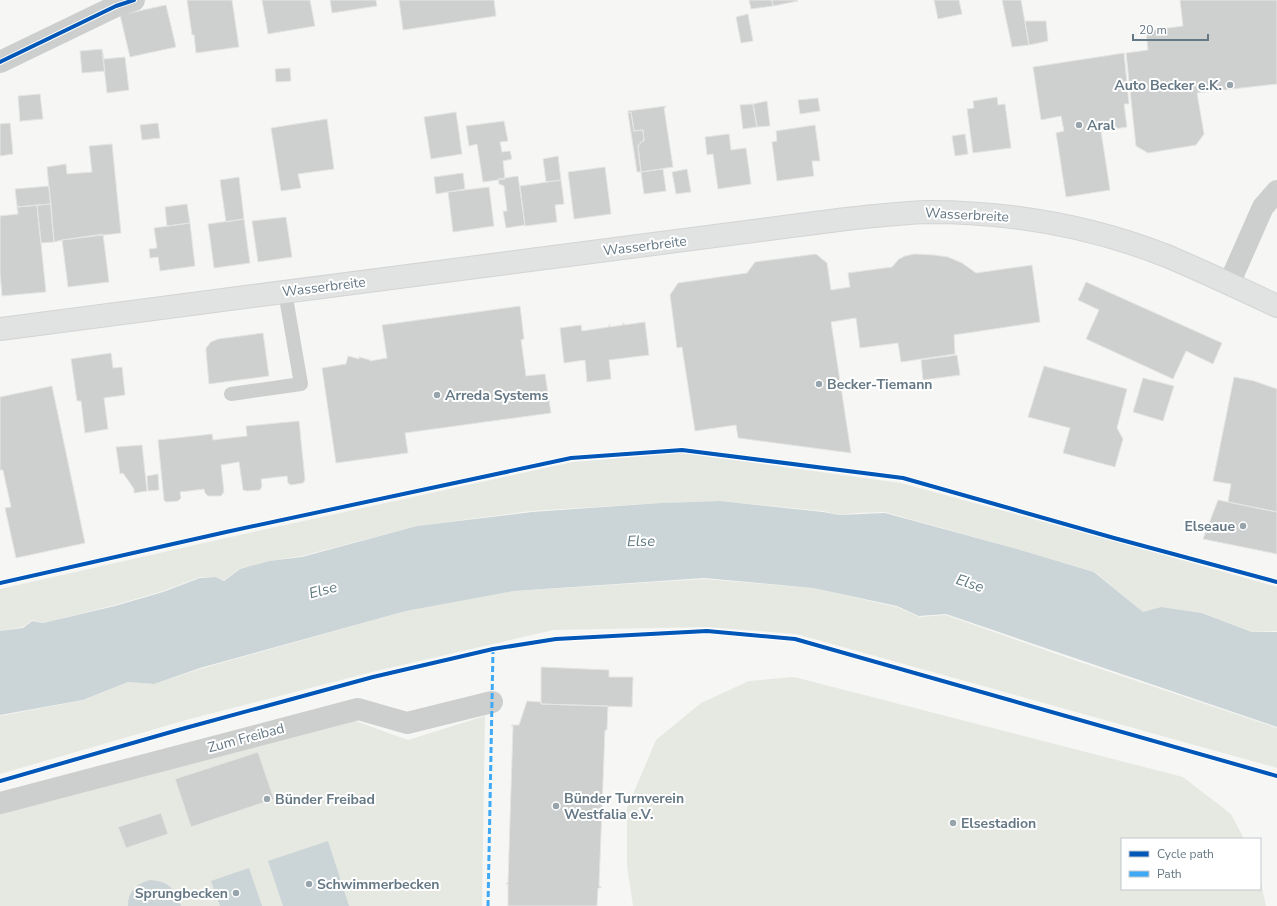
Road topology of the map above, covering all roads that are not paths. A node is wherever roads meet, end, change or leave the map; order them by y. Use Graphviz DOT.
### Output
graph roads {
  1 [pos="134,0"];
  2 [pos="0,62"];
  3 [pos="1277,191"];
  4 [pos="1229,284"];
  5 [pos="285,292"];
  6 [pos="1277,306"];
  7 [pos="0,329"];
  8 [pos="231,394"];
  9 [pos="492,702"];
  10 [pos="0,803"];
  1 -- 2 [label="street"];
  3 -- 4 [label="street"];
  4 -- 5 [label="main road, Wasserbreite"];
  4 -- 6 [label="main road, Wasserbreite"];
  5 -- 7 [label="main road, Wasserbreite"];
  5 -- 8 [label="lane"];
  9 -- 10 [label="street, Zum Freibad"];
}
